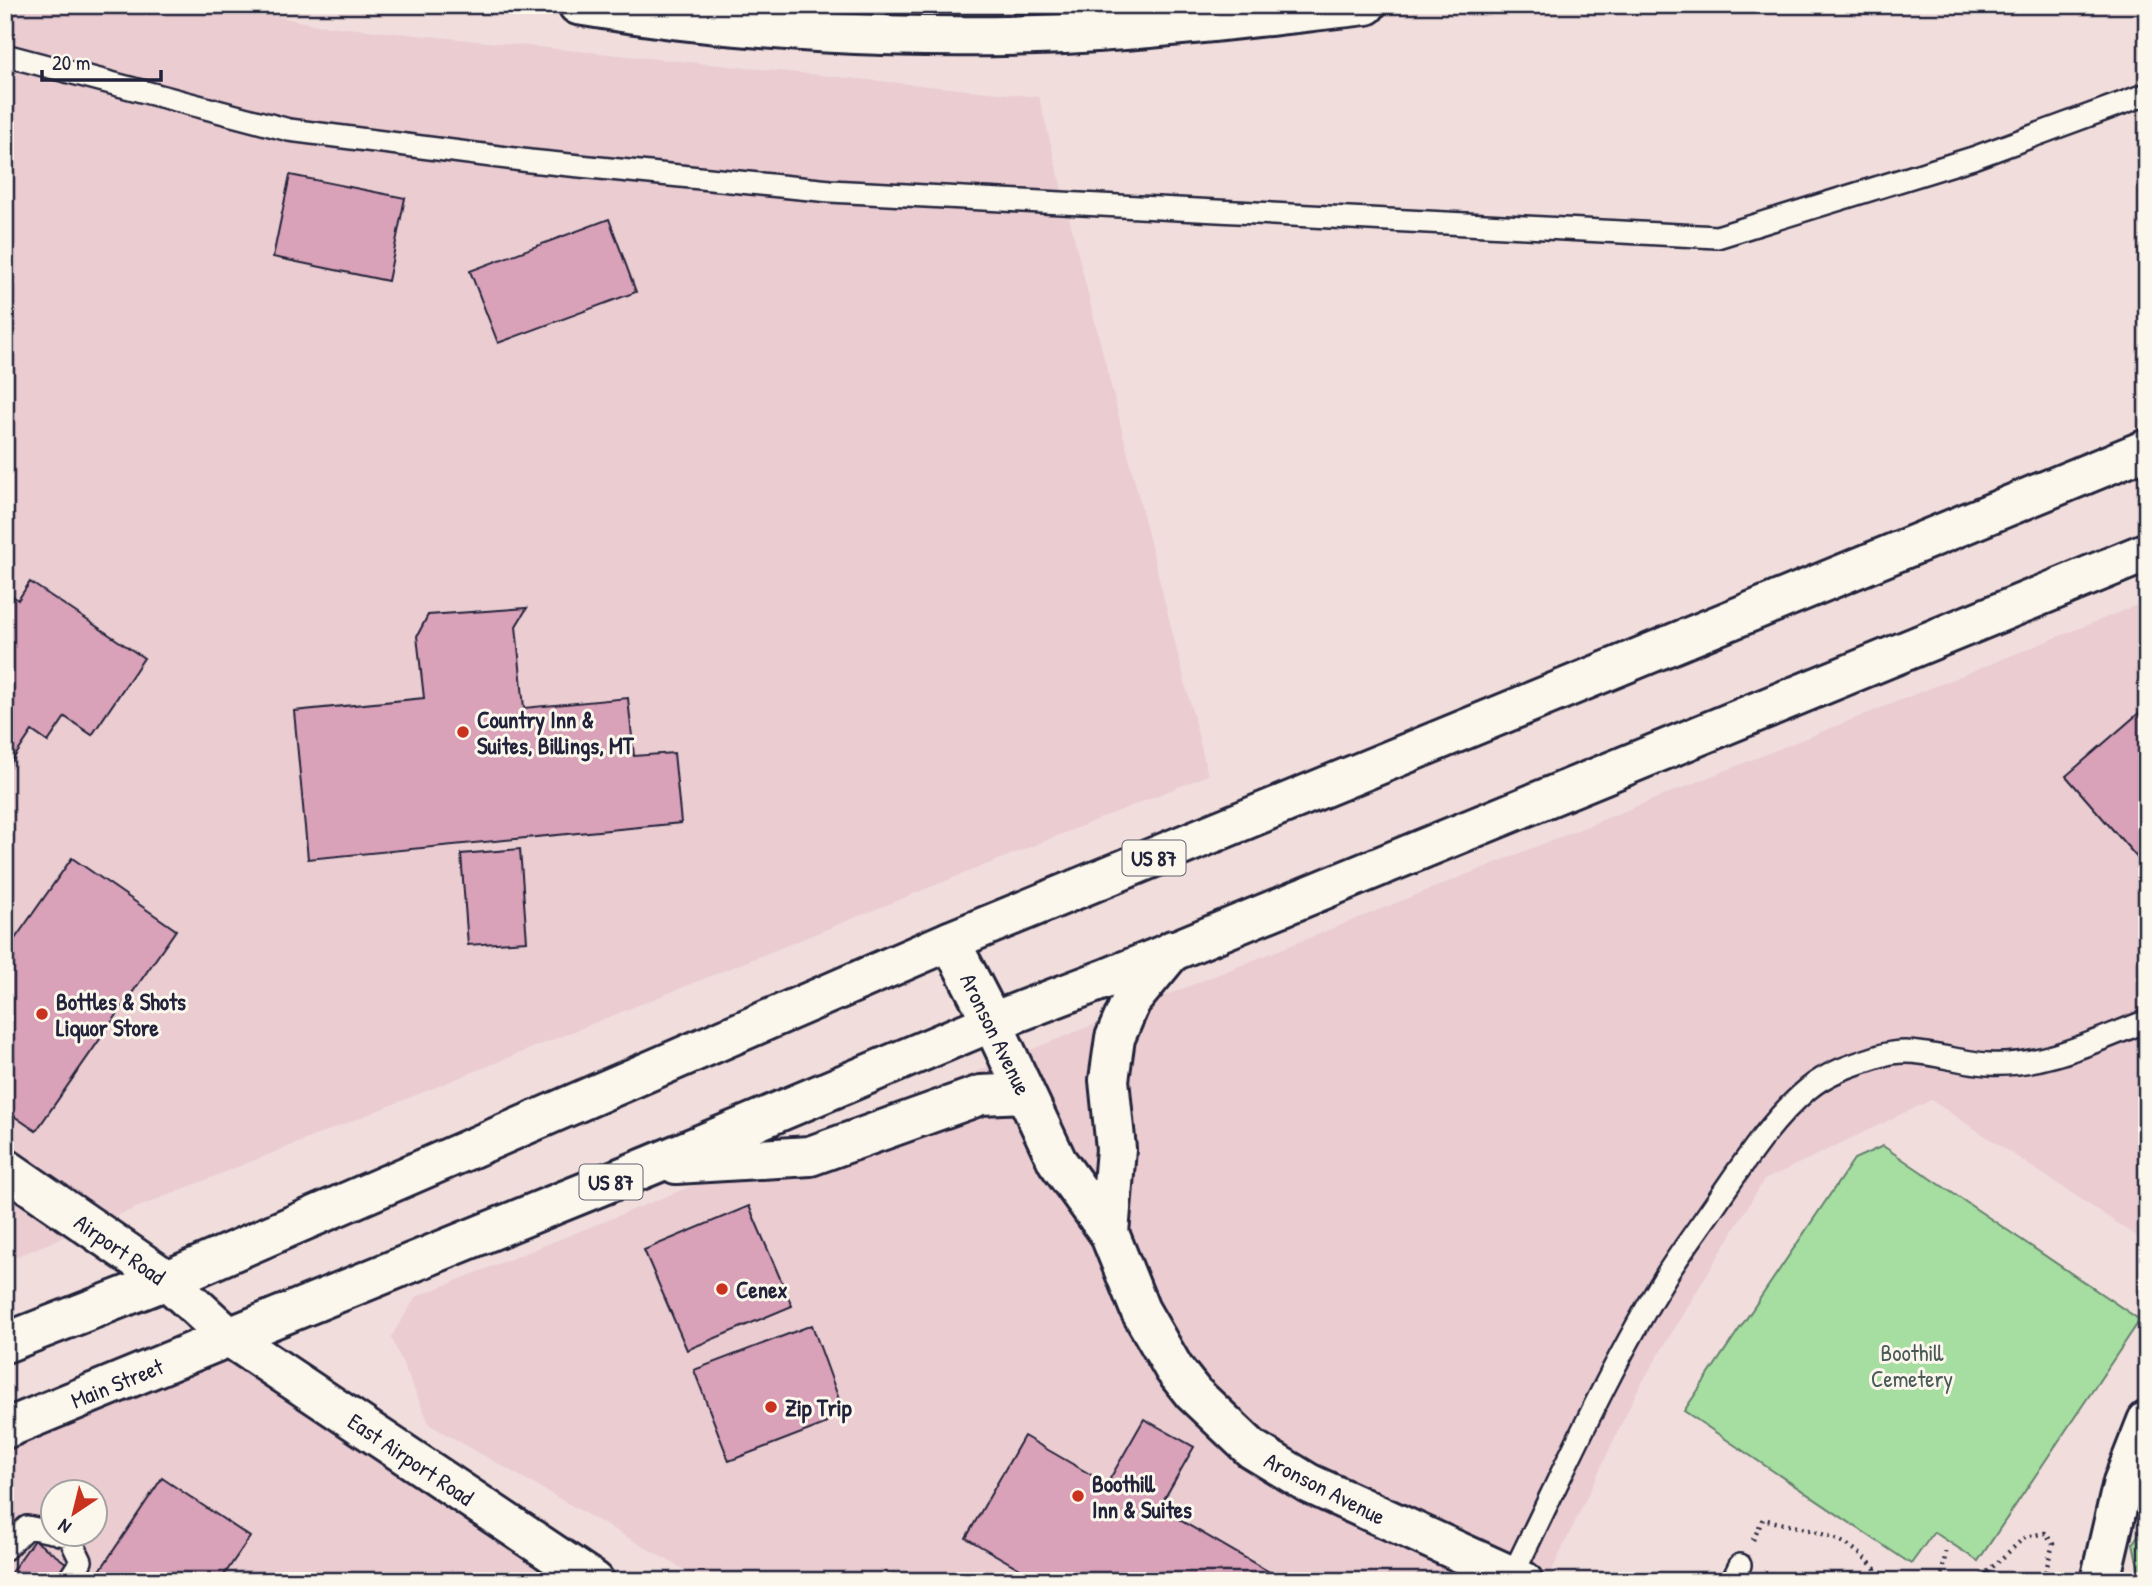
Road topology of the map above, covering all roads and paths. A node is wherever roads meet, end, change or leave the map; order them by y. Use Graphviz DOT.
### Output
graph roads {
  1 [pos="578,5"];
  2 [pos="1366,5"];
  3 [pos="5,55"];
  4 [pos="2147,94"];
  5 [pos="2147,449"];
  6 [pos="2147,552"];
  7 [pos="950,941"];
  8 [pos="1173,950"];
  9 [pos="2147,1021"];
  10 [pos="992,1022"];
  11 [pos="1024,1093"];
  12 [pos="652,1165"];
  13 [pos="5,1168"];
  14 [pos="1108,1233"];
  15 [pos="167,1280"];
  16 [pos="229,1337"];
  17 [pos="5,1343"];
  18 [pos="2147,1421"];
  19 [pos="5,1429"];
  20 [pos="38,1529"];
  21 [pos="75,1548"];
  22 [pos="5,1549"];
  23 [pos="1946,1550"];
  24 [pos="1736,1573"];
  25 [pos="1985,1573"];
  26 [pos="1515,1579"];
  27 [pos="68,1581"];
  28 [pos="594,1581"];
  29 [pos="1871,1581"];
  30 [pos="1941,1581"];
  31 [pos="1977,1581"];
  32 [pos="1996,1581"];
  33 [pos="2043,1581"];
  34 [pos="2101,1581"];
  1 -- 2 [label="main road"];
  3 -- 4 [label="lane"];
  5 -- 7 [label="main road, US 87"];
  6 -- 8 [label="main road, US 87"];
  7 -- 10 [label="main road, Aronson Avenue"];
  7 -- 15 [label="main road, US 87"];
  8 -- 10 [label="main road, US 87"];
  8 -- 14 [label="main road, Aronson Avenue"];
  9 -- 26 [label="lane"];
  10 -- 11 [label="main road, Aronson Avenue"];
  10 -- 12 [label="main road, US 87"];
  11 -- 12 [label="main road"];
  11 -- 14 [label="main road, Aronson Avenue"];
  12 -- 16 [label="main road, US 87"];
  13 -- 15 [label="main road, Airport Road"];
  14 -- 26 [label="main road, Aronson Avenue"];
  15 -- 16 [label="main road, Airport Road"];
  15 -- 17 [label="main road, US 87"];
  16 -- 19 [label="main road, Main Street / US 87"];
  16 -- 28 [label="main road, East Airport Road"];
  18 -- 34 [label="main road"];
  20 -- 22 [label="lane"];
  21 -- 27 [label="lane"];
  23 -- 30 [label="path"];
  24 -- 29 [label="path"];
  25 -- 31 [label="path"];
  25 -- 32 [label="path"];
  25 -- 33 [label="path"];
}
